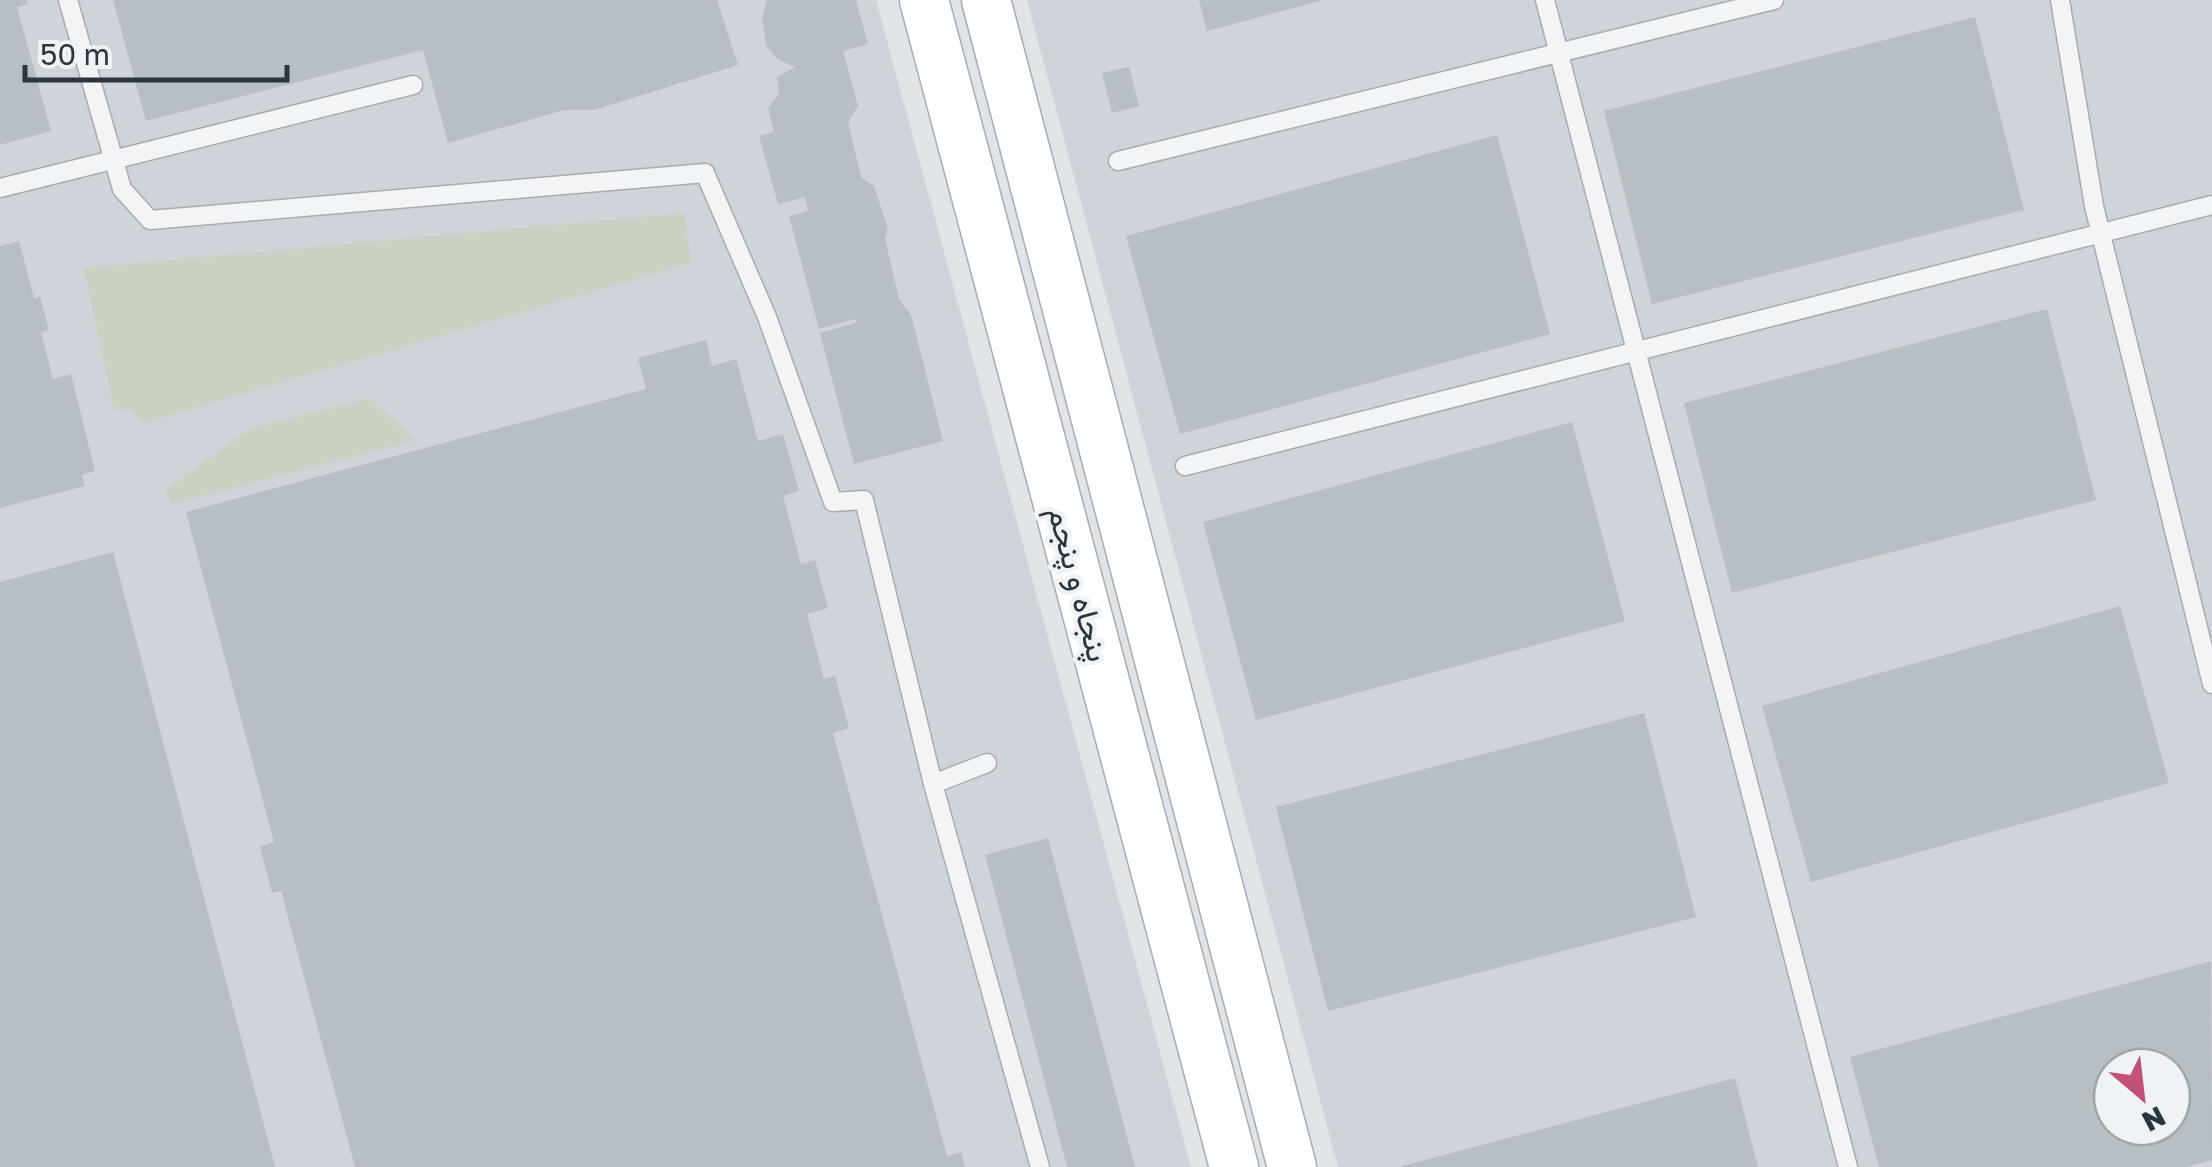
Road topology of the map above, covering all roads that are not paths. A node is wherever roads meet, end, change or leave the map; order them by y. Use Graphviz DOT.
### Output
graph roads {
  1 [pos="68,0"];
  2 [pos="924,0"];
  3 [pos="986,0"];
  4 [pos="1545,0"];
  5 [pos="1774,0"];
  6 [pos="2060,0"];
  7 [pos="1559,52"];
  8 [pos="413,85"];
  9 [pos="113,158"];
  10 [pos="1118,161"];
  11 [pos="0,188"];
  12 [pos="2212,205"];
  13 [pos="2101,234"];
  14 [pos="1638,350"];
  15 [pos="1185,466"];
  16 [pos="2212,684"];
  17 [pos="987,764"];
  18 [pos="933,784"];
  19 [pos="1040,1167"];
  20 [pos="1234,1167"];
  21 [pos="1292,1167"];
  22 [pos="1848,1167"];
  1 -- 9 [label="lane"];
  2 -- 20 [label="main road, پنجاه و پنجم"];
  3 -- 21 [label="main road, پنجاه و پنجم"];
  4 -- 7 [label="lane"];
  5 -- 7 [label="lane"];
  6 -- 13 [label="lane"];
  7 -- 10 [label="lane"];
  7 -- 14 [label="lane"];
  8 -- 9 [label="lane"];
  9 -- 11 [label="lane"];
  9 -- 18 [label="lane"];
  12 -- 13 [label="lane"];
  13 -- 14 [label="lane"];
  13 -- 16 [label="lane"];
  14 -- 15 [label="lane"];
  14 -- 22 [label="lane"];
  17 -- 18 [label="lane"];
  18 -- 19 [label="lane"];
}
